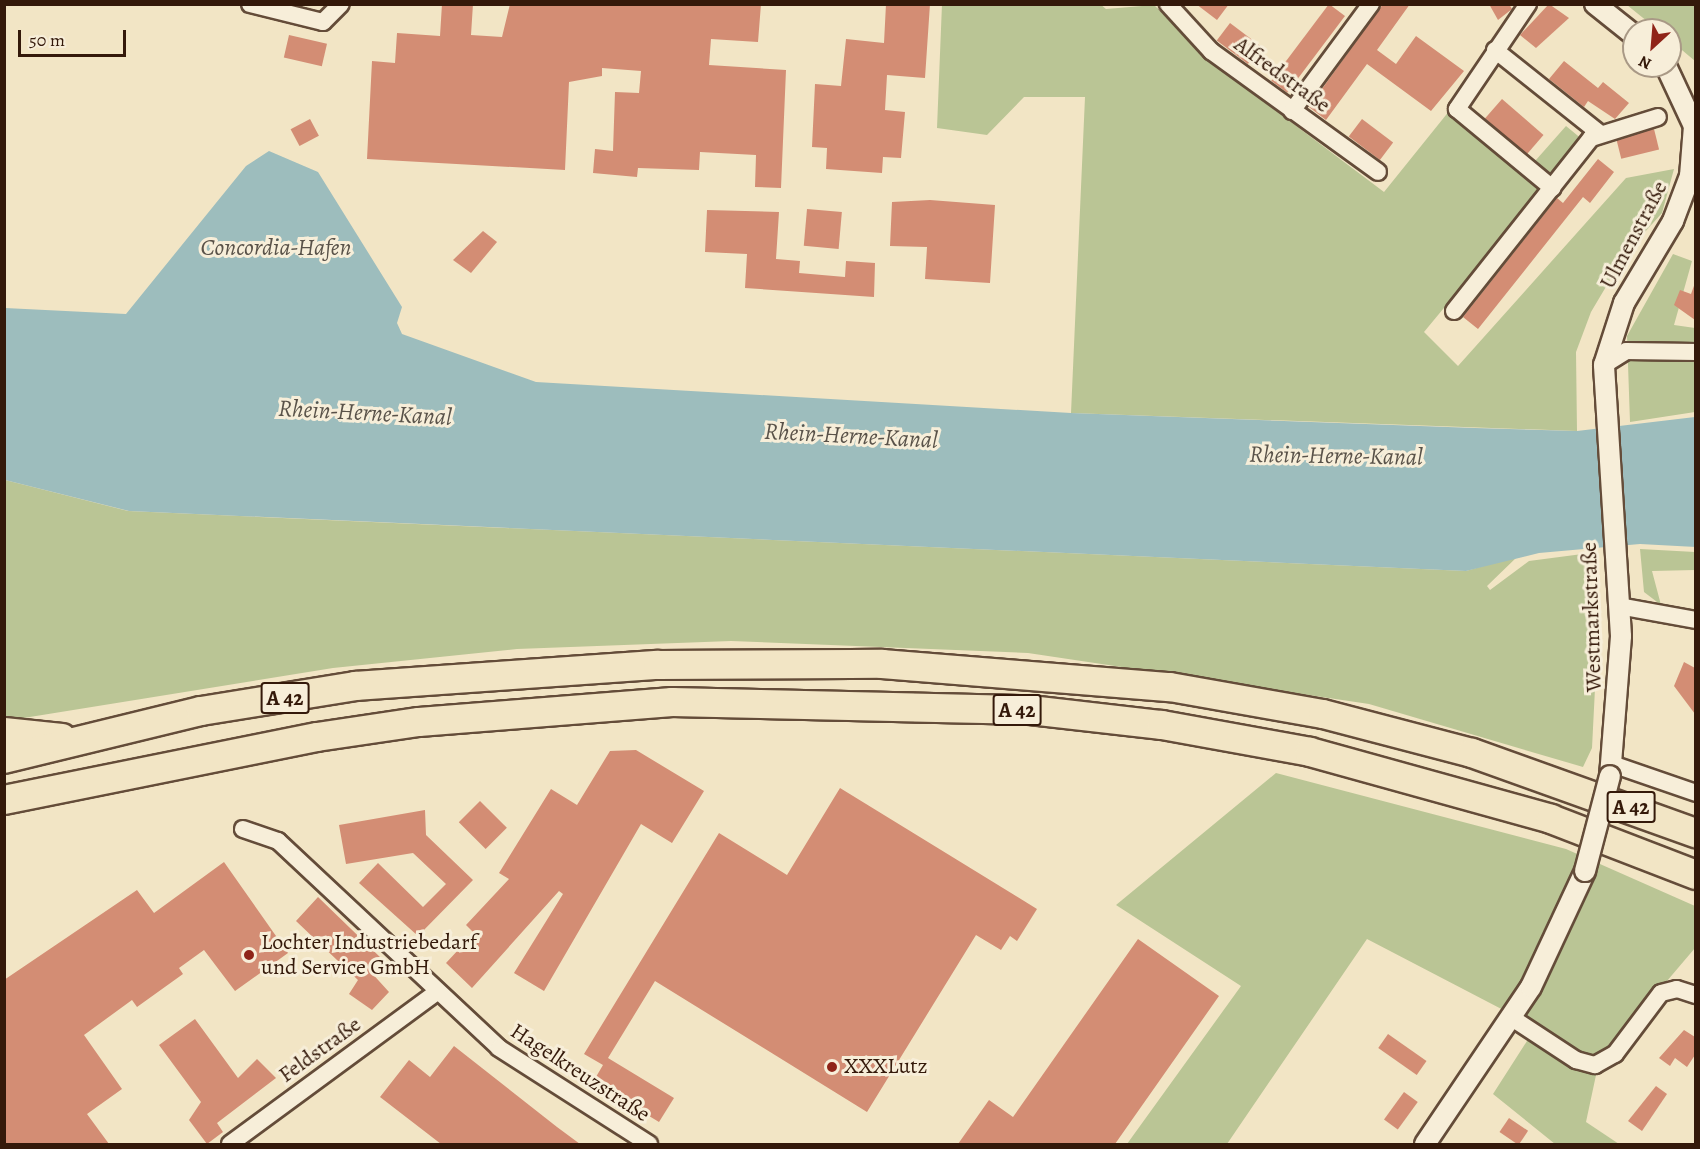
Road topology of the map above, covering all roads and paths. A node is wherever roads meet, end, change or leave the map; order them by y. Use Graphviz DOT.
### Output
graph roads {
  1 [pos="250,4"];
  2 [pos="341,4"];
  3 [pos="1168,4"];
  4 [pos="1371,4"];
  5 [pos="1528,4"];
  6 [pos="1595,4"];
  7 [pos="1622,25"];
  8 [pos="1495,50"];
  9 [pos="1672,78"];
  10 [pos="1292,111"];
  11 [pos="1658,117"];
  12 [pos="1695,125"];
  13 [pos="1598,132"];
  14 [pos="1378,172"];
  15 [pos="1552,188"];
  16 [pos="1454,311"];
  17 [pos="1695,352"];
  18 [pos="1605,365"];
  19 [pos="1619,606"];
  20 [pos="1695,620"];
  21 [pos="4,732"];
  22 [pos="82,741"];
  23 [pos="4,759"];
  24 [pos="1611,770"];
  25 [pos="49,791"];
  26 [pos="1695,793"];
  27 [pos="4,800"];
  28 [pos="4,816"];
  29 [pos="243,829"];
  30 [pos="1695,833"];
  31 [pos="1695,875"];
  32 [pos="437,992"];
  33 [pos="1695,995"];
  34 [pos="1512,1018"];
  35 [pos="230,1144"];
  36 [pos="649,1144"];
  37 [pos="1425,1144"];
  1 -- 2 [label="street"];
  3 -- 10 [label="street, Alfredstraße"];
  4 -- 10 [label="street"];
  5 -- 8 [label="street"];
  6 -- 7 [label="street"];
  8 -- 13 [label="street"];
  8 -- 15 [label="street"];
  9 -- 12 [label="street"];
  10 -- 14 [label="street, Alfredstraße"];
  11 -- 13 [label="street"];
  12 -- 18 [label="street, Ulmenstraße"];
  13 -- 15 [label="street"];
  15 -- 16 [label="street"];
  17 -- 18 [label="street"];
  18 -- 19 [label="street, Westmarkstraße"];
  19 -- 20 [label="street"];
  19 -- 24 [label="street, Westmarkstraße"];
  21 -- 22 [label="highway"];
  22 -- 23 [label="highway, A 42"];
  22 -- 30 [label="highway, A 42"];
  24 -- 26 [label="street"];
  24 -- 34 [label="street, Westmarkstraße, bridge"];
  25 -- 27 [label="highway, A 42"];
  25 -- 28 [label="highway"];
  25 -- 31 [label="highway, A 42"];
  29 -- 32 [label="street, Hagelkreuzstraße"];
  32 -- 35 [label="street, Feldstraße"];
  32 -- 36 [label="street, Hagelkreuzstraße"];
  33 -- 34 [label="street"];
  34 -- 37 [label="street, Westmarkstraße"];
}
